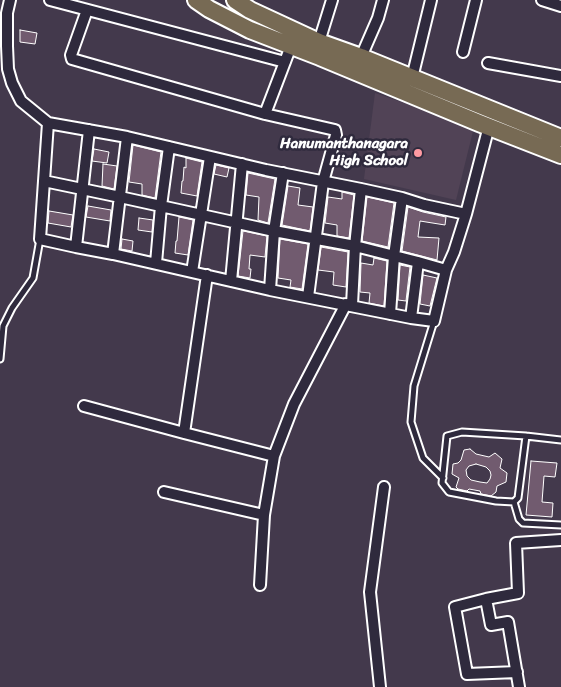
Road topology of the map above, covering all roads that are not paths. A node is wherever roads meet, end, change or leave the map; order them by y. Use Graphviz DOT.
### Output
graph roads {
  1 [pos="10,0"];
  2 [pos="50,0"];
  3 [pos="196,0"];
  4 [pos="235,0"];
  5 [pos="332,0"];
  6 [pos="383,0"];
  7 [pos="431,0"];
  8 [pos="476,0"];
  9 [pos="542,0"];
  10 [pos="254,5"];
  11 [pos="561,6"];
  12 [pos="87,10"];
  13 [pos="319,42"];
  14 [pos="291,46"];
  15 [pos="463,52"];
  16 [pos="361,57"];
  17 [pos="285,62"];
  18 [pos="488,63"];
  19 [pos="561,76"];
  20 [pos="412,78"];
  21 [pos="265,114"];
  22 [pos="48,123"];
  23 [pos="488,126"];
  24 [pos="89,130"];
  25 [pos="127,137"];
  26 [pos="561,138"];
  27 [pos="169,147"];
  28 [pos="561,155"];
  29 [pos="210,157"];
  30 [pos="242,164"];
  31 [pos="283,173"];
  32 [pos="44,182"];
  33 [pos="323,182"];
  34 [pos="83,189"];
  35 [pos="361,189"];
  36 [pos="120,197"];
  37 [pos="402,198"];
  38 [pos="161,206"];
  39 [pos="466,214"];
  40 [pos="201,215"];
  41 [pos="236,222"];
  42 [pos="274,231"];
  43 [pos="40,239"];
  44 [pos="316,239"];
  45 [pos="355,246"];
  46 [pos="76,247"];
  47 [pos="113,254"];
  48 [pos="394,256"];
  49 [pos="418,262"];
  50 [pos="156,263"];
  51 [pos="446,270"];
  52 [pos="192,272"];
  53 [pos="207,275"];
  54 [pos="231,281"];
  55 [pos="270,290"];
  56 [pos="308,297"];
  57 [pos="349,305"];
  58 [pos="390,314"];
  59 [pos="411,318"];
  60 [pos="434,321"];
  61 [pos="0,359"];
  62 [pos="84,406"];
  63 [pos="184,433"];
  64 [pos="526,436"];
  65 [pos="561,440"];
  66 [pos="274,456"];
  67 [pos="443,478"];
  68 [pos="384,487"];
  69 [pos="164,492"];
  70 [pos="514,502"];
  71 [pos="264,514"];
  72 [pos="561,525"];
  73 [pos="561,540"];
  74 [pos="260,585"];
  75 [pos="486,599"];
  76 [pos="517,672"];
  77 [pos="380,687"];
  78 [pos="519,687"];
  1 -- 22 [label="street"];
  2 -- 12 [label="street"];
  3 -- 14 [label="highway"];
  4 -- 10 [label="highway"];
  5 -- 13 [label="street"];
  6 -- 16 [label="street"];
  7 -- 20 [label="street"];
  8 -- 15 [label="street"];
  9 -- 11 [label="street"];
  10 -- 13 [label="highway"];
  12 -- 17 [label="street"];
  12 -- 21 [label="street"];
  13 -- 16 [label="highway"];
  14 -- 17 [label="street"];
  14 -- 23 [label="highway"];
  16 -- 20 [label="highway"];
  17 -- 21 [label="street"];
  18 -- 19 [label="street"];
  20 -- 26 [label="highway"];
  21 -- 33 [label="street"];
  22 -- 24 [label="street"];
  22 -- 32 [label="street"];
  23 -- 28 [label="highway"];
  23 -- 39 [label="street"];
  24 -- 25 [label="street"];
  24 -- 34 [label="street"];
  25 -- 27 [label="street"];
  25 -- 36 [label="street"];
  27 -- 29 [label="street"];
  27 -- 38 [label="street"];
  29 -- 30 [label="street"];
  29 -- 40 [label="street"];
  30 -- 31 [label="street"];
  30 -- 41 [label="street"];
  31 -- 33 [label="street"];
  31 -- 42 [label="street"];
  32 -- 34 [label="street"];
  32 -- 43 [label="street"];
  33 -- 35 [label="street"];
  33 -- 44 [label="street"];
  34 -- 36 [label="street"];
  34 -- 46 [label="street"];
  35 -- 37 [label="street"];
  35 -- 45 [label="street"];
  36 -- 38 [label="street"];
  36 -- 47 [label="street"];
  37 -- 39 [label="street"];
  37 -- 48 [label="street"];
  38 -- 40 [label="street"];
  38 -- 50 [label="street"];
  39 -- 51 [label="street"];
  40 -- 41 [label="street"];
  40 -- 52 [label="street"];
  41 -- 42 [label="street"];
  41 -- 54 [label="street"];
  42 -- 44 [label="street"];
  42 -- 55 [label="street"];
  43 -- 46 [label="street"];
  43 -- 61 [label="lane"];
  44 -- 45 [label="street"];
  44 -- 56 [label="street"];
  45 -- 48 [label="street"];
  45 -- 57 [label="street"];
  46 -- 47 [label="street"];
  47 -- 50 [label="street"];
  48 -- 49 [label="street"];
  48 -- 58 [label="street"];
  49 -- 51 [label="street"];
  49 -- 59 [label="street"];
  50 -- 52 [label="street"];
  51 -- 60 [label="street"];
  52 -- 53 [label="street"];
  53 -- 54 [label="street"];
  53 -- 63 [label="street"];
  54 -- 55 [label="street"];
  55 -- 56 [label="street"];
  56 -- 57 [label="street"];
  57 -- 58 [label="street"];
  57 -- 66 [label="street"];
  58 -- 59 [label="street"];
  59 -- 60 [label="street"];
  60 -- 67 [label="lane"];
  62 -- 63 [label="street"];
  63 -- 66 [label="street"];
  64 -- 65 [label="lane"];
  64 -- 67 [label="lane"];
  64 -- 70 [label="lane"];
  66 -- 71 [label="street"];
  67 -- 70 [label="lane"];
  68 -- 77 [label="street"];
  69 -- 71 [label="street"];
  70 -- 72 [label="lane"];
  71 -- 74 [label="street"];
  73 -- 75 [label="street"];
  75 -- 76 [label="street"];
  75 -- 76 [label="street"];
  76 -- 78 [label="street"];
}
